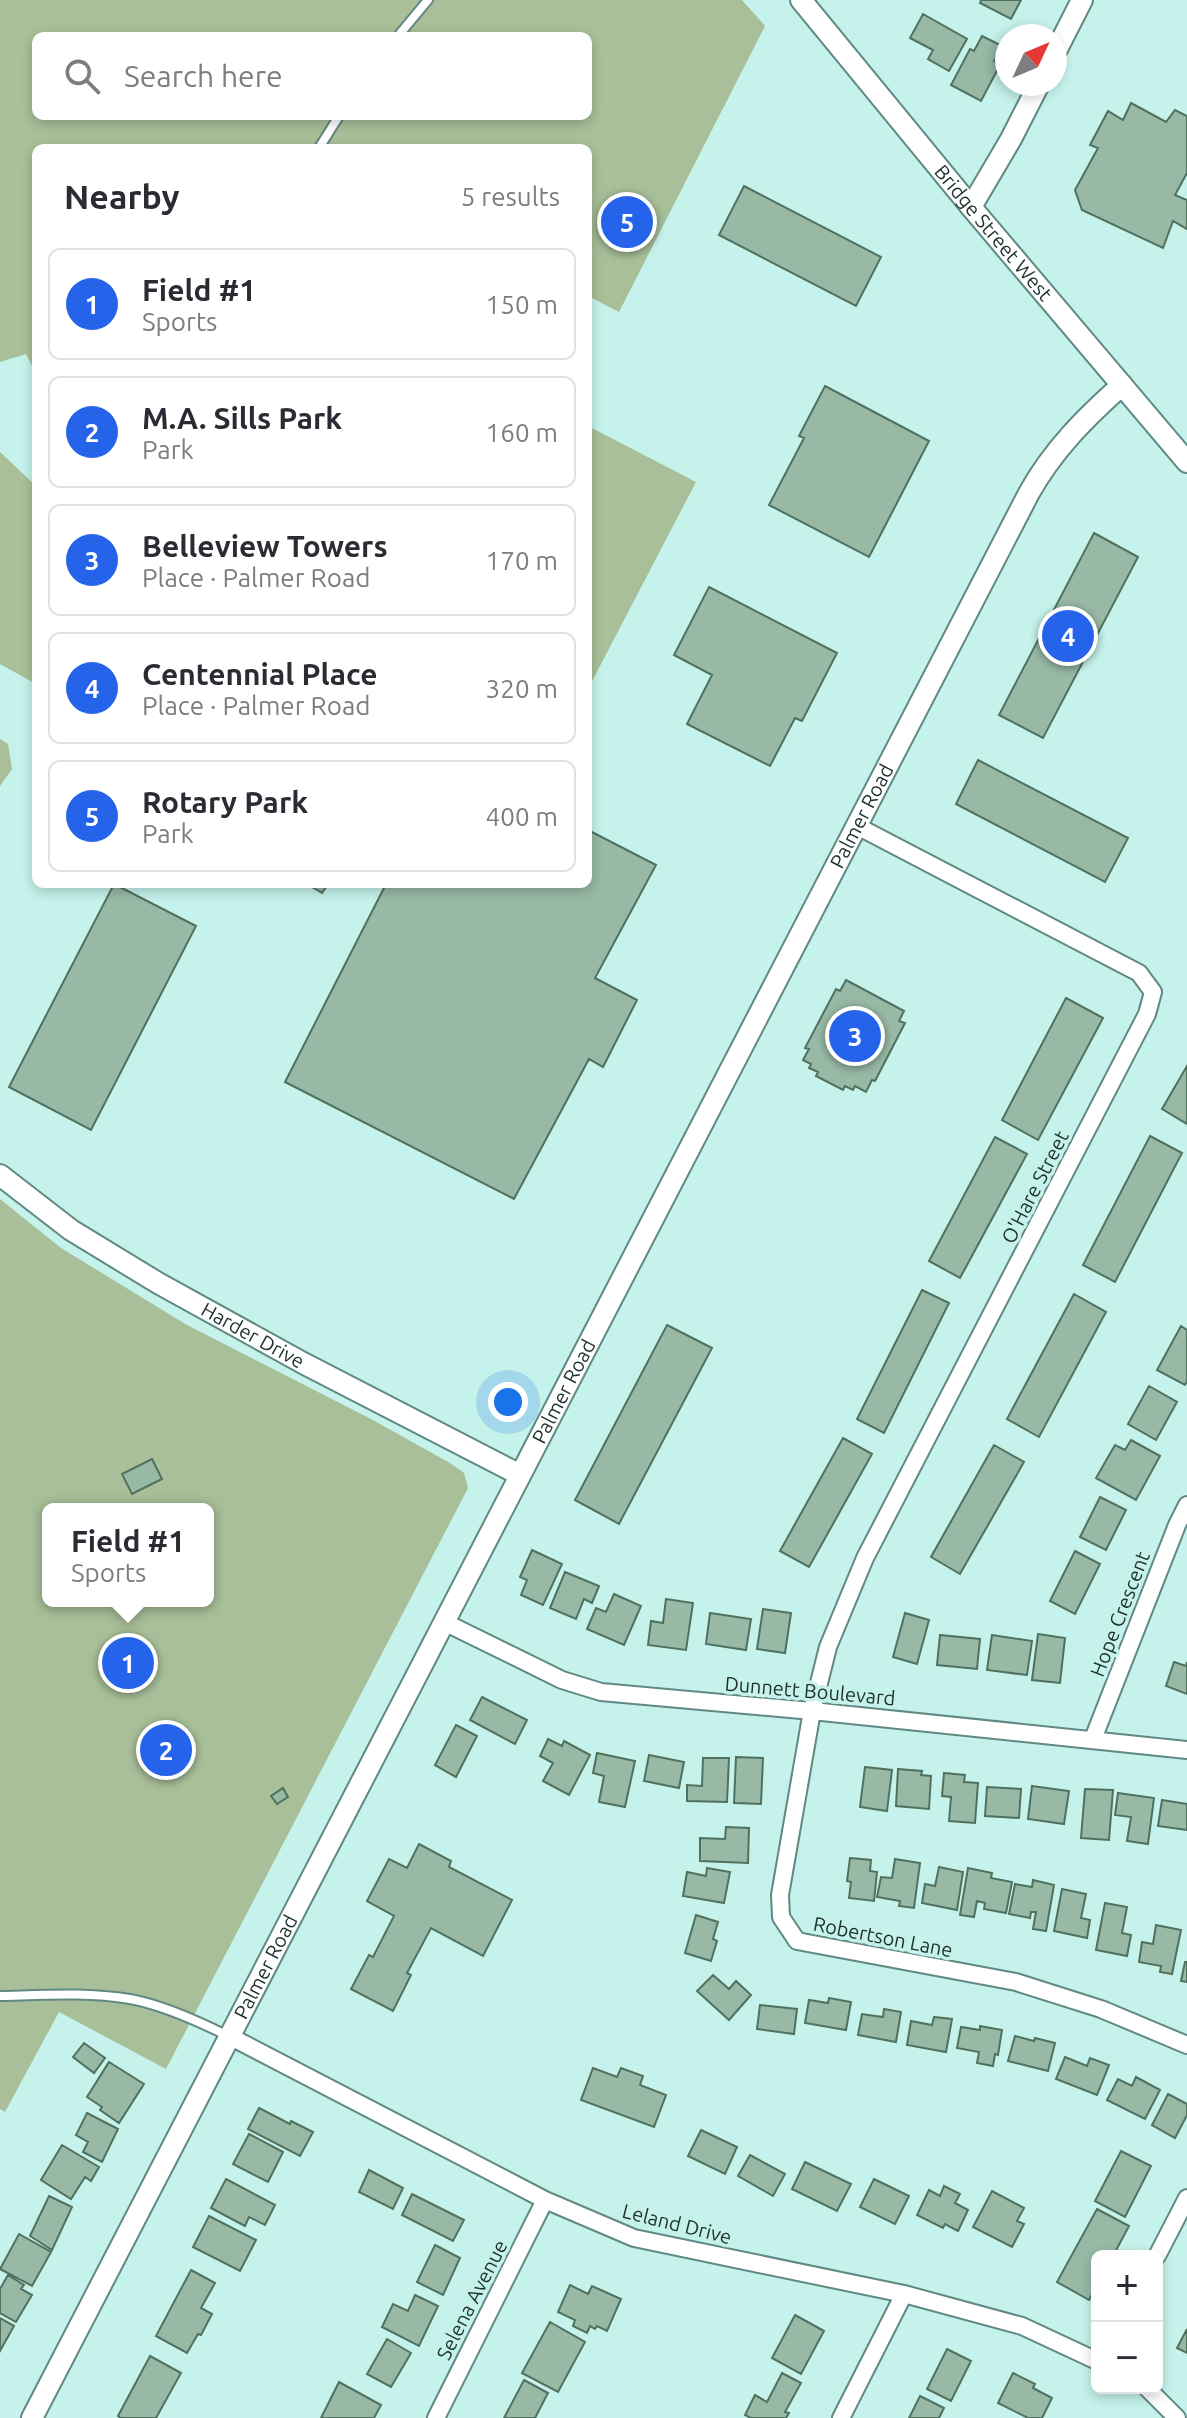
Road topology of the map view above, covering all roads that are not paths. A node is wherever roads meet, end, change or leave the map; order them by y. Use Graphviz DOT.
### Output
graph roads {
  1 [pos="428,0"];
  2 [pos="801,0"];
  3 [pos="1082,0"];
  4 [pos="1067,29"];
  5 [pos="401,32"];
  6 [pos="1033,96"];
  7 [pos="336,120"];
  8 [pos="322,144"];
  9 [pos="971,207"];
  10 [pos="1122,385"];
  11 [pos="1187,462"];
  12 [pos="857,826"];
  13 [pos="0,1175"];
  14 [pos="520,1475"];
  15 [pos="1187,1505"];
  16 [pos="444,1622"];
  17 [pos="812,1711"];
  18 [pos="1093,1739"];
  19 [pos="1187,1750"];
  20 [pos="0,1996"];
  21 [pos="229,2036"];
  22 [pos="1187,2045"];
  23 [pos="1187,2198"];
  24 [pos="545,2200"];
  25 [pos="1160,2250"];
  26 [pos="904,2294"];
  27 [pos="1091,2358"];
  28 [pos="1153,2394"];
  29 [pos="32,2418"];
  30 [pos="436,2418"];
  31 [pos="841,2418"];
  32 [pos="1177,2418"];
  1 -- 5 [label="lane"];
  2 -- 9 [label="street, Bridge Street West"];
  3 -- 4 [label="street"];
  6 -- 9 [label="street"];
  7 -- 8 [label="lane"];
  9 -- 10 [label="street, Bridge Street West"];
  10 -- 11 [label="street, Bridge Street West"];
  10 -- 12 [label="street, Palmer Road"];
  12 -- 14 [label="street, Palmer Road"];
  12 -- 17 [label="street, O'Hare Street"];
  13 -- 14 [label="street, Harder Drive"];
  14 -- 16 [label="street, Palmer Road"];
  15 -- 18 [label="street, Hope Crescent"];
  16 -- 17 [label="street, Dunnett Boulevard"];
  16 -- 21 [label="street, Palmer Road"];
  17 -- 18 [label="street, Dunnett Boulevard"];
  17 -- 22 [label="street, Robertson Lane"];
  18 -- 19 [label="street, Dunnett Boulevard"];
  20 -- 21 [label="lane"];
  21 -- 24 [label="street, Leland Drive"];
  21 -- 29 [label="street, Palmer Road"];
  23 -- 25 [label="street"];
  24 -- 26 [label="street, Leland Drive"];
  24 -- 30 [label="street, Selena Avenue"];
  26 -- 27 [label="street, Leland Drive"];
  26 -- 31 [label="street"];
  28 -- 32 [label="street"];
}
